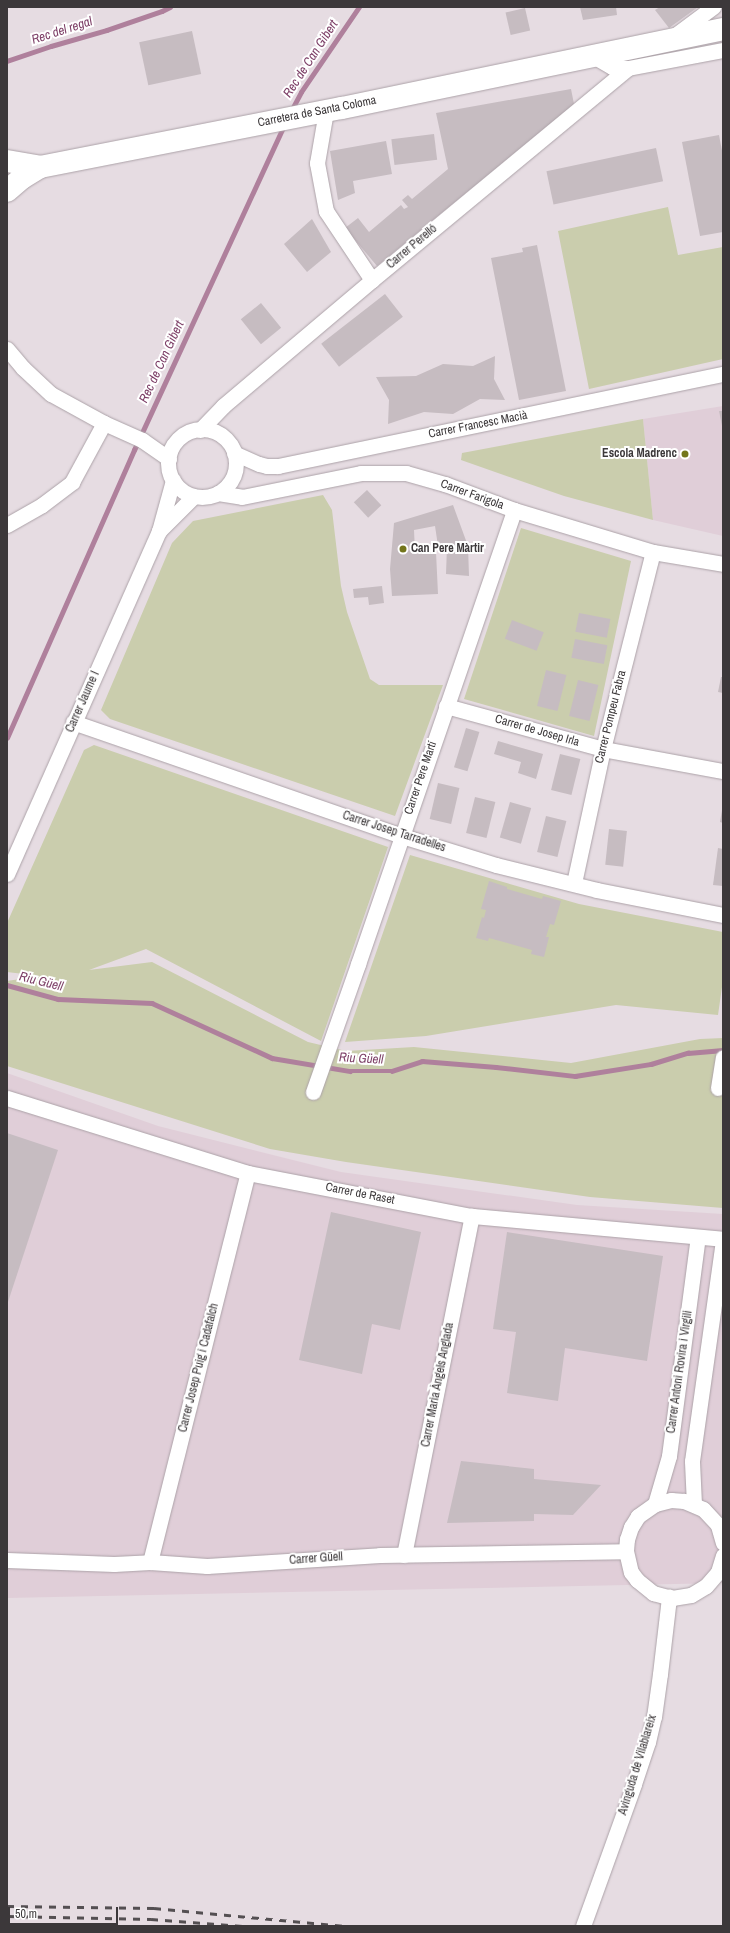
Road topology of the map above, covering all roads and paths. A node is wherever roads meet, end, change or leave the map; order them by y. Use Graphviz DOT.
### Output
graph roads {
  1 [pos="715,8"];
  2 [pos="670,40"];
  3 [pos="723,47"];
  4 [pos="593,56"];
  5 [pos="628,68"];
  6 [pos="316,113"];
  7 [pos="7,161"];
  8 [pos="40,167"];
  9 [pos="7,191"];
  10 [pos="372,280"];
  11 [pos="7,349"];
  12 [pos="723,374"];
  13 [pos="109,425"];
  14 [pos="200,430"];
  15 [pos="142,440"];
  16 [pos="174,444"];
  17 [pos="234,453"];
  18 [pos="169,459"];
  19 [pos="173,480"];
  20 [pos="218,493"];
  21 [pos="194,496"];
  22 [pos="514,510"];
  23 [pos="7,524"];
  24 [pos="159,531"];
  25 [pos="653,552"];
  26 [pos="723,564"];
  27 [pos="446,706"];
  28 [pos="74,722"];
  29 [pos="603,750"];
  30 [pos="723,771"];
  31 [pos="402,836"];
  32 [pos="7,874"];
  33 [pos="574,884"];
  34 [pos="723,915"];
  35 [pos="723,1056"];
  36 [pos="718,1088"];
  37 [pos="313,1092"];
  38 [pos="7,1098"];
  39 [pos="248,1173"];
  40 [pos="472,1216"];
  41 [pos="698,1237"];
  42 [pos="723,1240"];
  43 [pos="655,1504"];
  44 [pos="694,1504"];
  45 [pos="723,1543"];
  46 [pos="626,1551"];
  47 [pos="404,1555"];
  48 [pos="723,1556"];
  49 [pos="7,1560"];
  50 [pos="150,1562"];
  51 [pos="669,1598"];
  52 [pos="583,1926"];
  1 -- 2 [label="street"];
  2 -- 3 [label="main road, Carretera de Santa Coloma"];
  2 -- 4 [label="main road, Carretera de Santa Coloma"];
  3 -- 5 [label="street, Carretera de Santa Coloma"];
  4 -- 5 [label="street, Carretera de Santa Coloma"];
  4 -- 6 [label="main road, Carretera de Santa Coloma"];
  5 -- 10 [label="street, Carrer Perelló"];
  6 -- 8 [label="main road, Carretera de Santa Coloma"];
  6 -- 10 [label="street"];
  7 -- 8 [label="main road, Carretera de Santa Coloma"];
  8 -- 9 [label="main road, Carretera de Santa Coloma"];
  10 -- 14 [label="street, Carrer Perelló"];
  11 -- 13 [label="street"];
  12 -- 17 [label="street, Carrer Francesc Macià"];
  13 -- 15 [label="street"];
  13 -- 23 [label="street"];
  14 -- 16 [label="street"];
  14 -- 17 [label="street"];
  15 -- 16 [label="street"];
  15 -- 18 [label="street"];
  16 -- 18 [label="street"];
  17 -- 20 [label="street"];
  18 -- 19 [label="street"];
  19 -- 21 [label="street"];
  19 -- 24 [label="street, Carrer Jaume I"];
  20 -- 21 [label="street"];
  20 -- 22 [label="street, Carrer Farigola"];
  21 -- 24 [label="street, Carrer Jaume I"];
  22 -- 25 [label="street, Carrer Farigola"];
  22 -- 27 [label="street, Carrer Pere Martí"];
  24 -- 28 [label="street, Carrer Jaume I"];
  25 -- 26 [label="street, Carrer Farigola"];
  25 -- 29 [label="street, Carrer Pompeu Fabra"];
  27 -- 29 [label="street, Carrer de Josep Irla"];
  27 -- 31 [label="street, Carrer Pere Martí"];
  28 -- 31 [label="street, Carrer Josep Tarradelles"];
  28 -- 32 [label="street, Carrer Jaume I"];
  29 -- 30 [label="street, Carrer de Josep Irla"];
  29 -- 33 [label="street, Carrer Pompeu Fabra"];
  31 -- 33 [label="street, Carrer Josep Tarradelles"];
  31 -- 37 [label="street, Carrer Pere Martí"];
  33 -- 34 [label="street, Carrer Josep Tarradelles"];
  35 -- 36 [label="street"];
  38 -- 39 [label="street, Carrer de Raset"];
  39 -- 40 [label="street, Carrer de Raset"];
  39 -- 50 [label="street, Carrer Josep Puig i Cadafalch"];
  40 -- 41 [label="street, Carrer de Raset"];
  40 -- 47 [label="street, Carrer Maria Àngels Anglada"];
  41 -- 42 [label="street, Carrer de Raset"];
  41 -- 43 [label="street, Carrer Antoni Rovira i Virgili"];
  42 -- 44 [label="street, Carrer Antoni Rovira i Virgili"];
  43 -- 44 [label="street"];
  43 -- 46 [label="street"];
  44 -- 45 [label="street"];
  46 -- 47 [label="street, Carrer Güell"];
  46 -- 51 [label="street"];
  47 -- 50 [label="street, Carrer Güell"];
  48 -- 51 [label="street"];
  49 -- 50 [label="street, Carrer Güell"];
  51 -- 52 [label="street, Avinguda de Vilablareix"];
}
